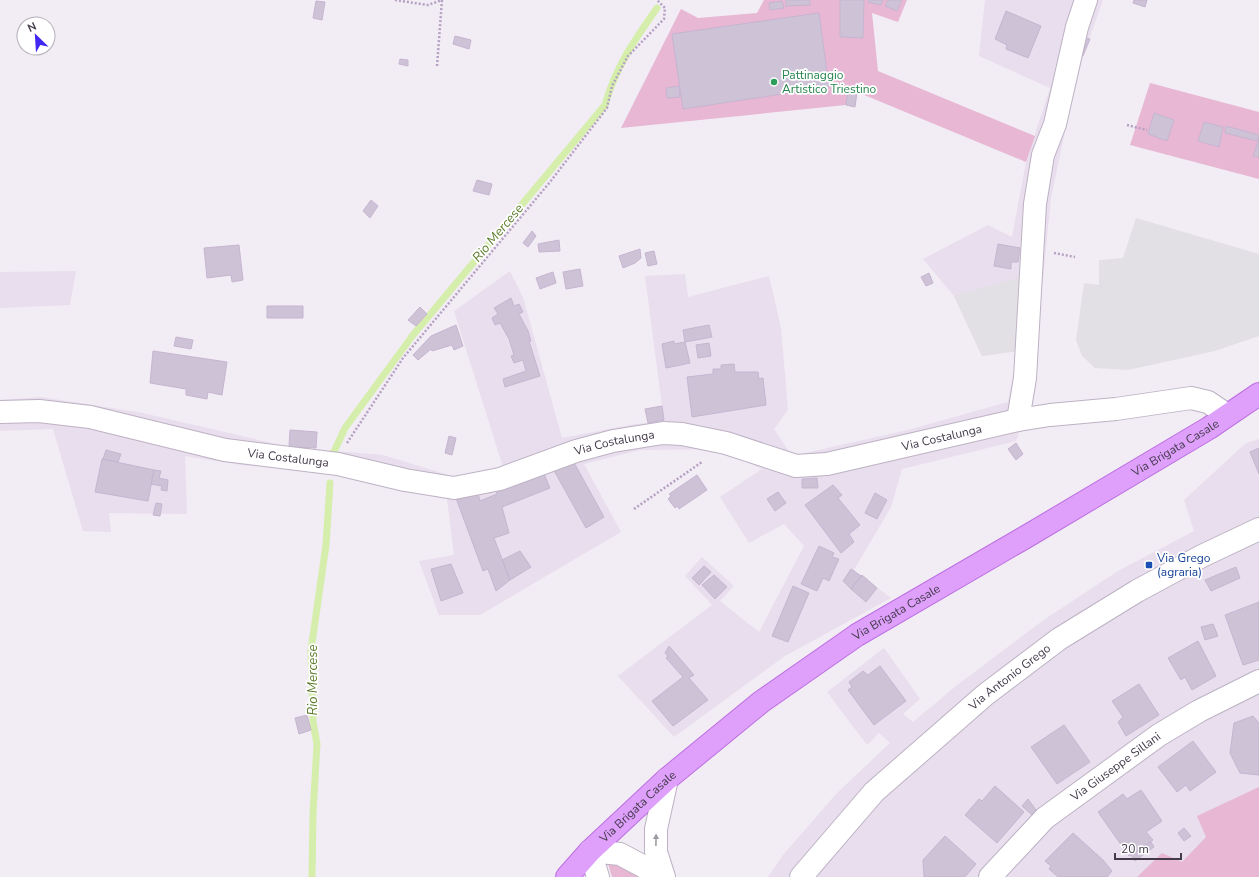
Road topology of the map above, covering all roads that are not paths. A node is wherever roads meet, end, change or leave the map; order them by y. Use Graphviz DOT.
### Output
graph roads {
  1 [pos="1086,0"];
  2 [pos="1259,394"];
  3 [pos="0,412"];
  4 [pos="1227,416"];
  5 [pos="1018,420"];
  6 [pos="1259,529"];
  7 [pos="1259,682"];
  8 [pos="667,780"];
  9 [pos="590,851"];
  10 [pos="567,877"];
  11 [pos="598,877"];
  12 [pos="664,877"];
  13 [pos="801,877"];
  14 [pos="990,877"];
  1 -- 5 [label="street"];
  2 -- 4 [label="main road, Via Brigata Casale"];
  3 -- 5 [label="street, Via Costalunga"];
  4 -- 5 [label="street, Via Costalunga"];
  4 -- 8 [label="main road, Via Brigata Casale"];
  6 -- 13 [label="street, Via Antonio Grego"];
  7 -- 14 [label="street, Via Giuseppe Sillani"];
  8 -- 9 [label="main road, Via Brigata Casale"];
  12 -- 8 [label="street, one-way"];
  9 -- 10 [label="main road, Via Brigata Casale"];
  9 -- 11 [label="street"];
  9 -- 12 [label="street"];
}
